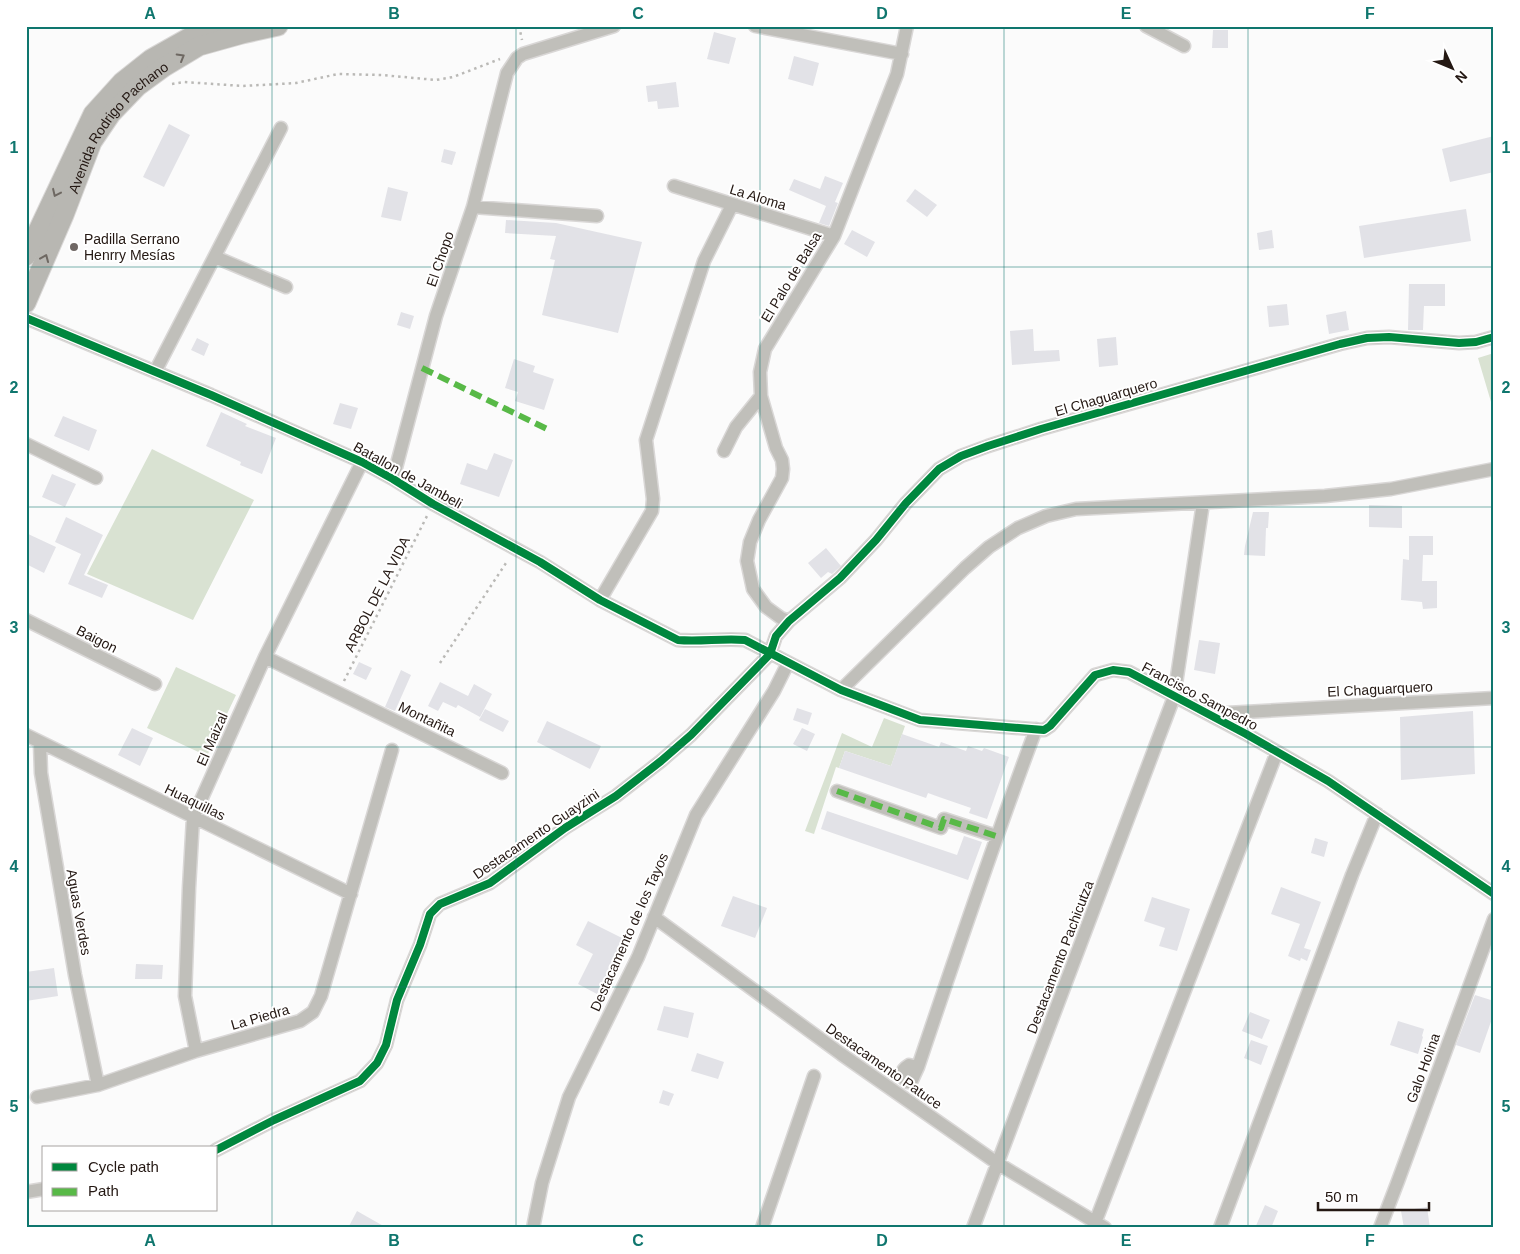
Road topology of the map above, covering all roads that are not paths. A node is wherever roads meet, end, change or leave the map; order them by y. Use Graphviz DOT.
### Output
graph roads {
  1 [pos="217,26"];
  2 [pos="278,26"];
  3 [pos="614,26"];
  4 [pos="755,26"];
  5 [pos="907,26"];
  6 [pos="1146,26"];
  7 [pos="236,30"];
  8 [pos="1184,46"];
  9 [pos="902,54"];
  10 [pos="281,128"];
  11 [pos="674,186"];
  12 [pos="732,205"];
  13 [pos="473,207"];
  14 [pos="597,216"];
  15 [pos="834,236"];
  16 [pos="26,256"];
  17 [pos="215,257"];
  18 [pos="286,287"];
  19 [pos="26,303"];
  20 [pos="26,318"];
  21 [pos="1494,336"];
  22 [pos="154,372"];
  23 [pos="761,396"];
  24 [pos="26,444"];
  25 [pos="724,451"];
  26 [pos="362,462"];
  27 [pos="1494,469"];
  28 [pos="96,478"];
  29 [pos="393,479"];
  30 [pos="1202,503"];
  31 [pos="600,600"];
  32 [pos="26,620"];
  33 [pos="789,621"];
  34 [pos="770,654"];
  35 [pos="265,657"];
  36 [pos="788,663"];
  37 [pos="155,684"];
  38 [pos="841,690"];
  39 [pos="1174,697"];
  40 [pos="1494,698"];
  41 [pos="1208,714"];
  42 [pos="1036,729"];
  43 [pos="26,735"];
  44 [pos="40,743"];
  45 [pos="392,750"];
  46 [pos="1277,752"];
  47 [pos="502,773"];
  48 [pos="837,791"];
  49 [pos="1376,814"];
  50 [pos="193,818"];
  51 [pos="996,836"];
  52 [pos="351,894"];
  53 [pos="1494,894"];
  54 [pos="654,917"];
  55 [pos="1494,918"];
  56 [pos="196,1051"];
  57 [pos="918,1068"];
  58 [pos="814,1076"];
  59 [pos="98,1086"];
  60 [pos="37,1097"];
  61 [pos="218,1149"];
  62 [pos="997,1163"];
  63 [pos="42,1189"];
  64 [pos="26,1192"];
  65 [pos="1098,1226"];
  66 [pos="533,1228"];
  67 [pos="762,1228"];
  68 [pos="973,1228"];
  69 [pos="1220,1228"];
  70 [pos="1380,1228"];
  1 -- 16 [label="main road, Avenida Rodrigo Pachano, one-way"];
  2 -- 7 [label="main road, Avenida Rodrigo Pachano"];
  3 -- 13 [label="street, El Chopo"];
  4 -- 9 [label="street"];
  5 -- 9 [label="street, El Palo de Balsa"];
  6 -- 8 [label="street"];
  19 -- 7 [label="main road, Avenida Rodrigo Pachano, one-way"];
  9 -- 15 [label="street, El Palo de Balsa"];
  10 -- 17 [label="street"];
  11 -- 12 [label="street, La Aloma"];
  12 -- 15 [label="street, La Aloma"];
  12 -- 31 [label="street"];
  13 -- 14 [label="street"];
  13 -- 29 [label="street, El Chopo"];
  15 -- 23 [label="street, El Palo de Balsa"];
  17 -- 18 [label="street"];
  17 -- 22 [label="street"];
  20 -- 22 [label="street, Batallon de Jambeli"];
  21 -- 33 [label="street, El Chaguarquero"];
  22 -- 26 [label="street, Batallon de Jambeli"];
  23 -- 25 [label="street"];
  23 -- 33 [label="street, El Palo de Balsa"];
  24 -- 28 [label="street"];
  26 -- 29 [label="street, Batallon de Jambeli"];
  26 -- 35 [label="street, El Maizal"];
  27 -- 30 [label="street"];
  29 -- 31 [label="street, Batallon de Jambeli"];
  30 -- 38 [label="street"];
  30 -- 39 [label="street, Destacamento Pachicutza"];
  31 -- 34 [label="street, Batallon de Jambeli"];
  32 -- 37 [label="street, Baigon"];
  33 -- 34 [label="street, El Chaguarquero"];
  34 -- 36 [label="street"];
  34 -- 61 [label="street, Destacamento Guayzini"];
  35 -- 47 [label="street, Montañita"];
  35 -- 50 [label="street, El Maizal"];
  36 -- 38 [label="street"];
  36 -- 54 [label="street, Destacamento de los Tayos"];
  38 -- 42 [label="street"];
  39 -- 41 [label="street, Francisco Sampedro"];
  39 -- 42 [label="street, Francisco Sampedro"];
  39 -- 62 [label="street, Destacamento Pachicutza"];
  40 -- 41 [label="street, El Chaguarquero"];
  41 -- 46 [label="street, Francisco Sampedro"];
  42 -- 51 [label="street"];
  43 -- 44 [label="street, Huaquillas"];
  44 -- 50 [label="street, Huaquillas"];
  44 -- 59 [label="street, Aguas Verdes"];
  45 -- 52 [label="street, La Piedra"];
  46 -- 49 [label="street, Francisco Sampedro"];
  46 -- 65 [label="street"];
  48 -- 51 [label="street"];
  49 -- 53 [label="street, Francisco Sampedro"];
  49 -- 69 [label="street"];
  50 -- 52 [label="street, Huaquillas"];
  50 -- 56 [label="street, El Maizal"];
  51 -- 57 [label="street"];
  52 -- 56 [label="street, La Piedra"];
  54 -- 62 [label="street, Destacamento Patuce"];
  54 -- 66 [label="street, Destacamento de los Tayos"];
  55 -- 70 [label="street, Galo Holina"];
  56 -- 59 [label="street, La Piedra"];
  58 -- 67 [label="street"];
  59 -- 60 [label="street, La Piedra"];
  62 -- 65 [label="street, Destacamento Patuce"];
  62 -- 68 [label="street, Destacamento Pachicutza"];
  63 -- 64 [label="street"];
}
